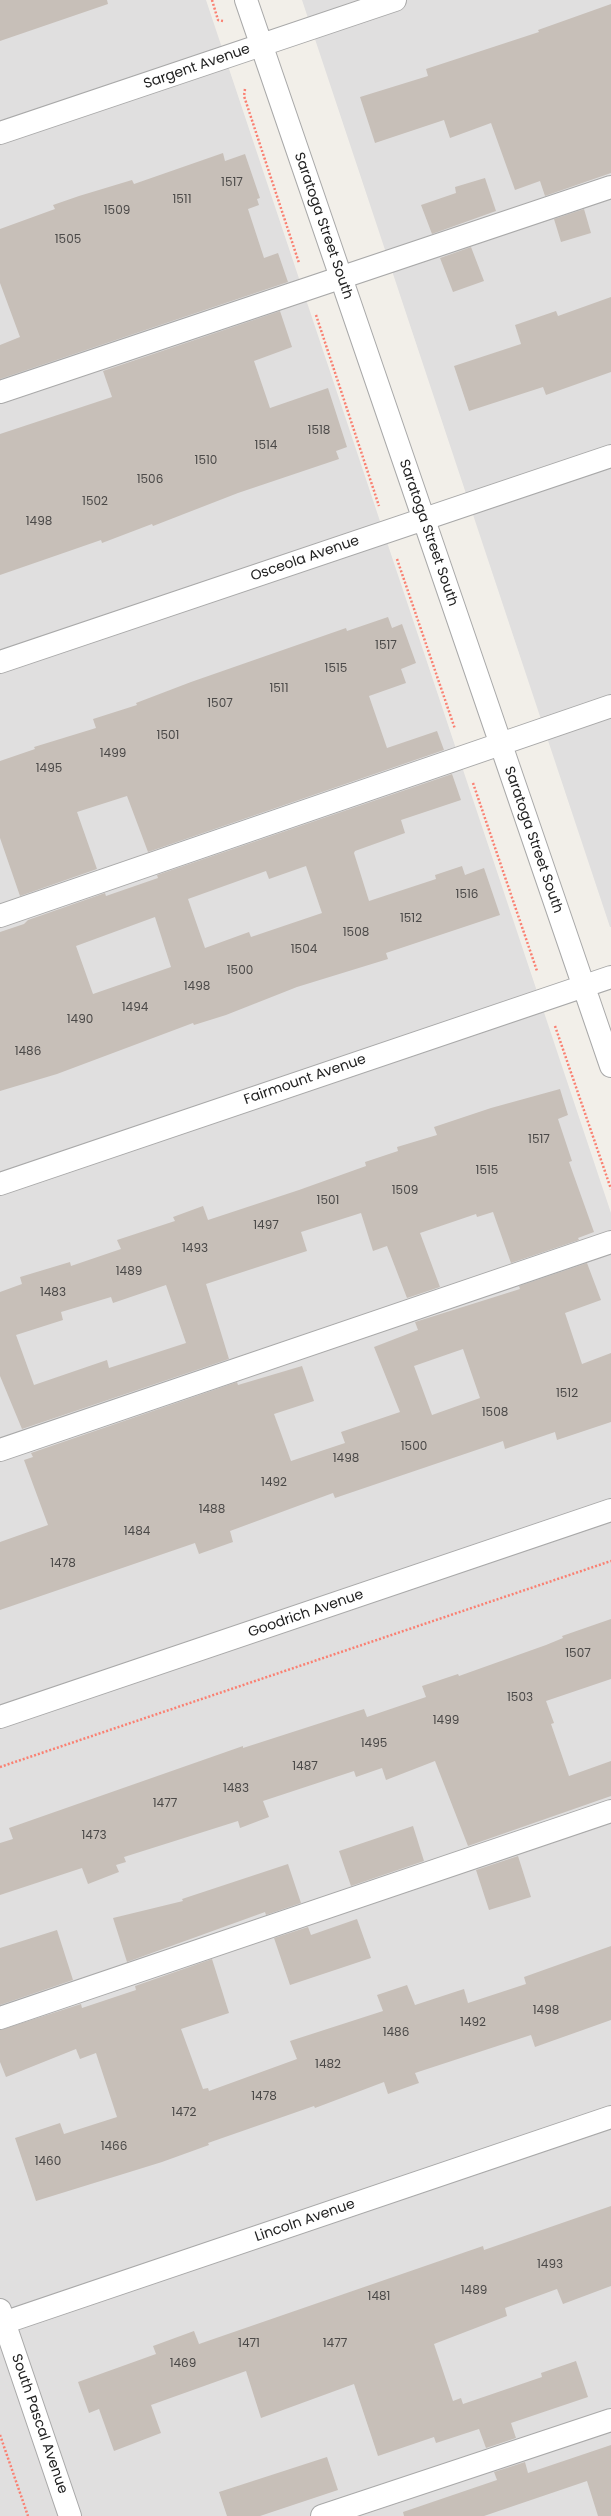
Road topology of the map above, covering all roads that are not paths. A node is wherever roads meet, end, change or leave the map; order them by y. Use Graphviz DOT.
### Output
graph roads {
  1 [pos="246,0"];
  2 [pos="394,0"];
  3 [pos="261,45"];
  4 [pos="0,133"];
  5 [pos="611,187"];
  6 [pos="341,279"];
  7 [pos="0,392"];
  8 [pos="611,456"];
  9 [pos="424,520"];
  10 [pos="0,662"];
  11 [pos="611,706"];
  12 [pos="500,743"];
  13 [pos="0,916"];
  14 [pos="611,977"];
  15 [pos="584,986"];
  16 [pos="611,1066"];
  17 [pos="0,1184"];
  18 [pos="611,1242"];
  19 [pos="0,1450"];
  20 [pos="611,1510"];
  21 [pos="0,1717"];
  22 [pos="611,1811"];
  23 [pos="0,2018"];
  24 [pos="611,2117"];
  25 [pos="1,2319"];
  26 [pos="611,2420"];
  27 [pos="70,2516"];
  28 [pos="322,2516"];
  1 -- 3 [label="street, Saratoga Street South"];
  2 -- 3 [label="street, Sargent Avenue"];
  3 -- 4 [label="street, Sargent Avenue"];
  3 -- 6 [label="street, Saratoga Street South"];
  5 -- 6 [label="street"];
  6 -- 7 [label="street"];
  6 -- 9 [label="street, Saratoga Street South"];
  8 -- 9 [label="street, Osceola Avenue"];
  9 -- 10 [label="street, Osceola Avenue"];
  9 -- 12 [label="street, Saratoga Street South"];
  11 -- 12 [label="street"];
  12 -- 13 [label="street"];
  12 -- 15 [label="street, Saratoga Street South"];
  14 -- 15 [label="street, Fairmount Avenue"];
  15 -- 16 [label="street, Saratoga Street South"];
  15 -- 17 [label="street, Fairmount Avenue"];
  18 -- 19 [label="street"];
  20 -- 21 [label="street, Goodrich Avenue"];
  22 -- 23 [label="street"];
  24 -- 25 [label="street, Lincoln Avenue"];
  25 -- 27 [label="street, South Pascal Avenue"];
  26 -- 28 [label="street"];
}
